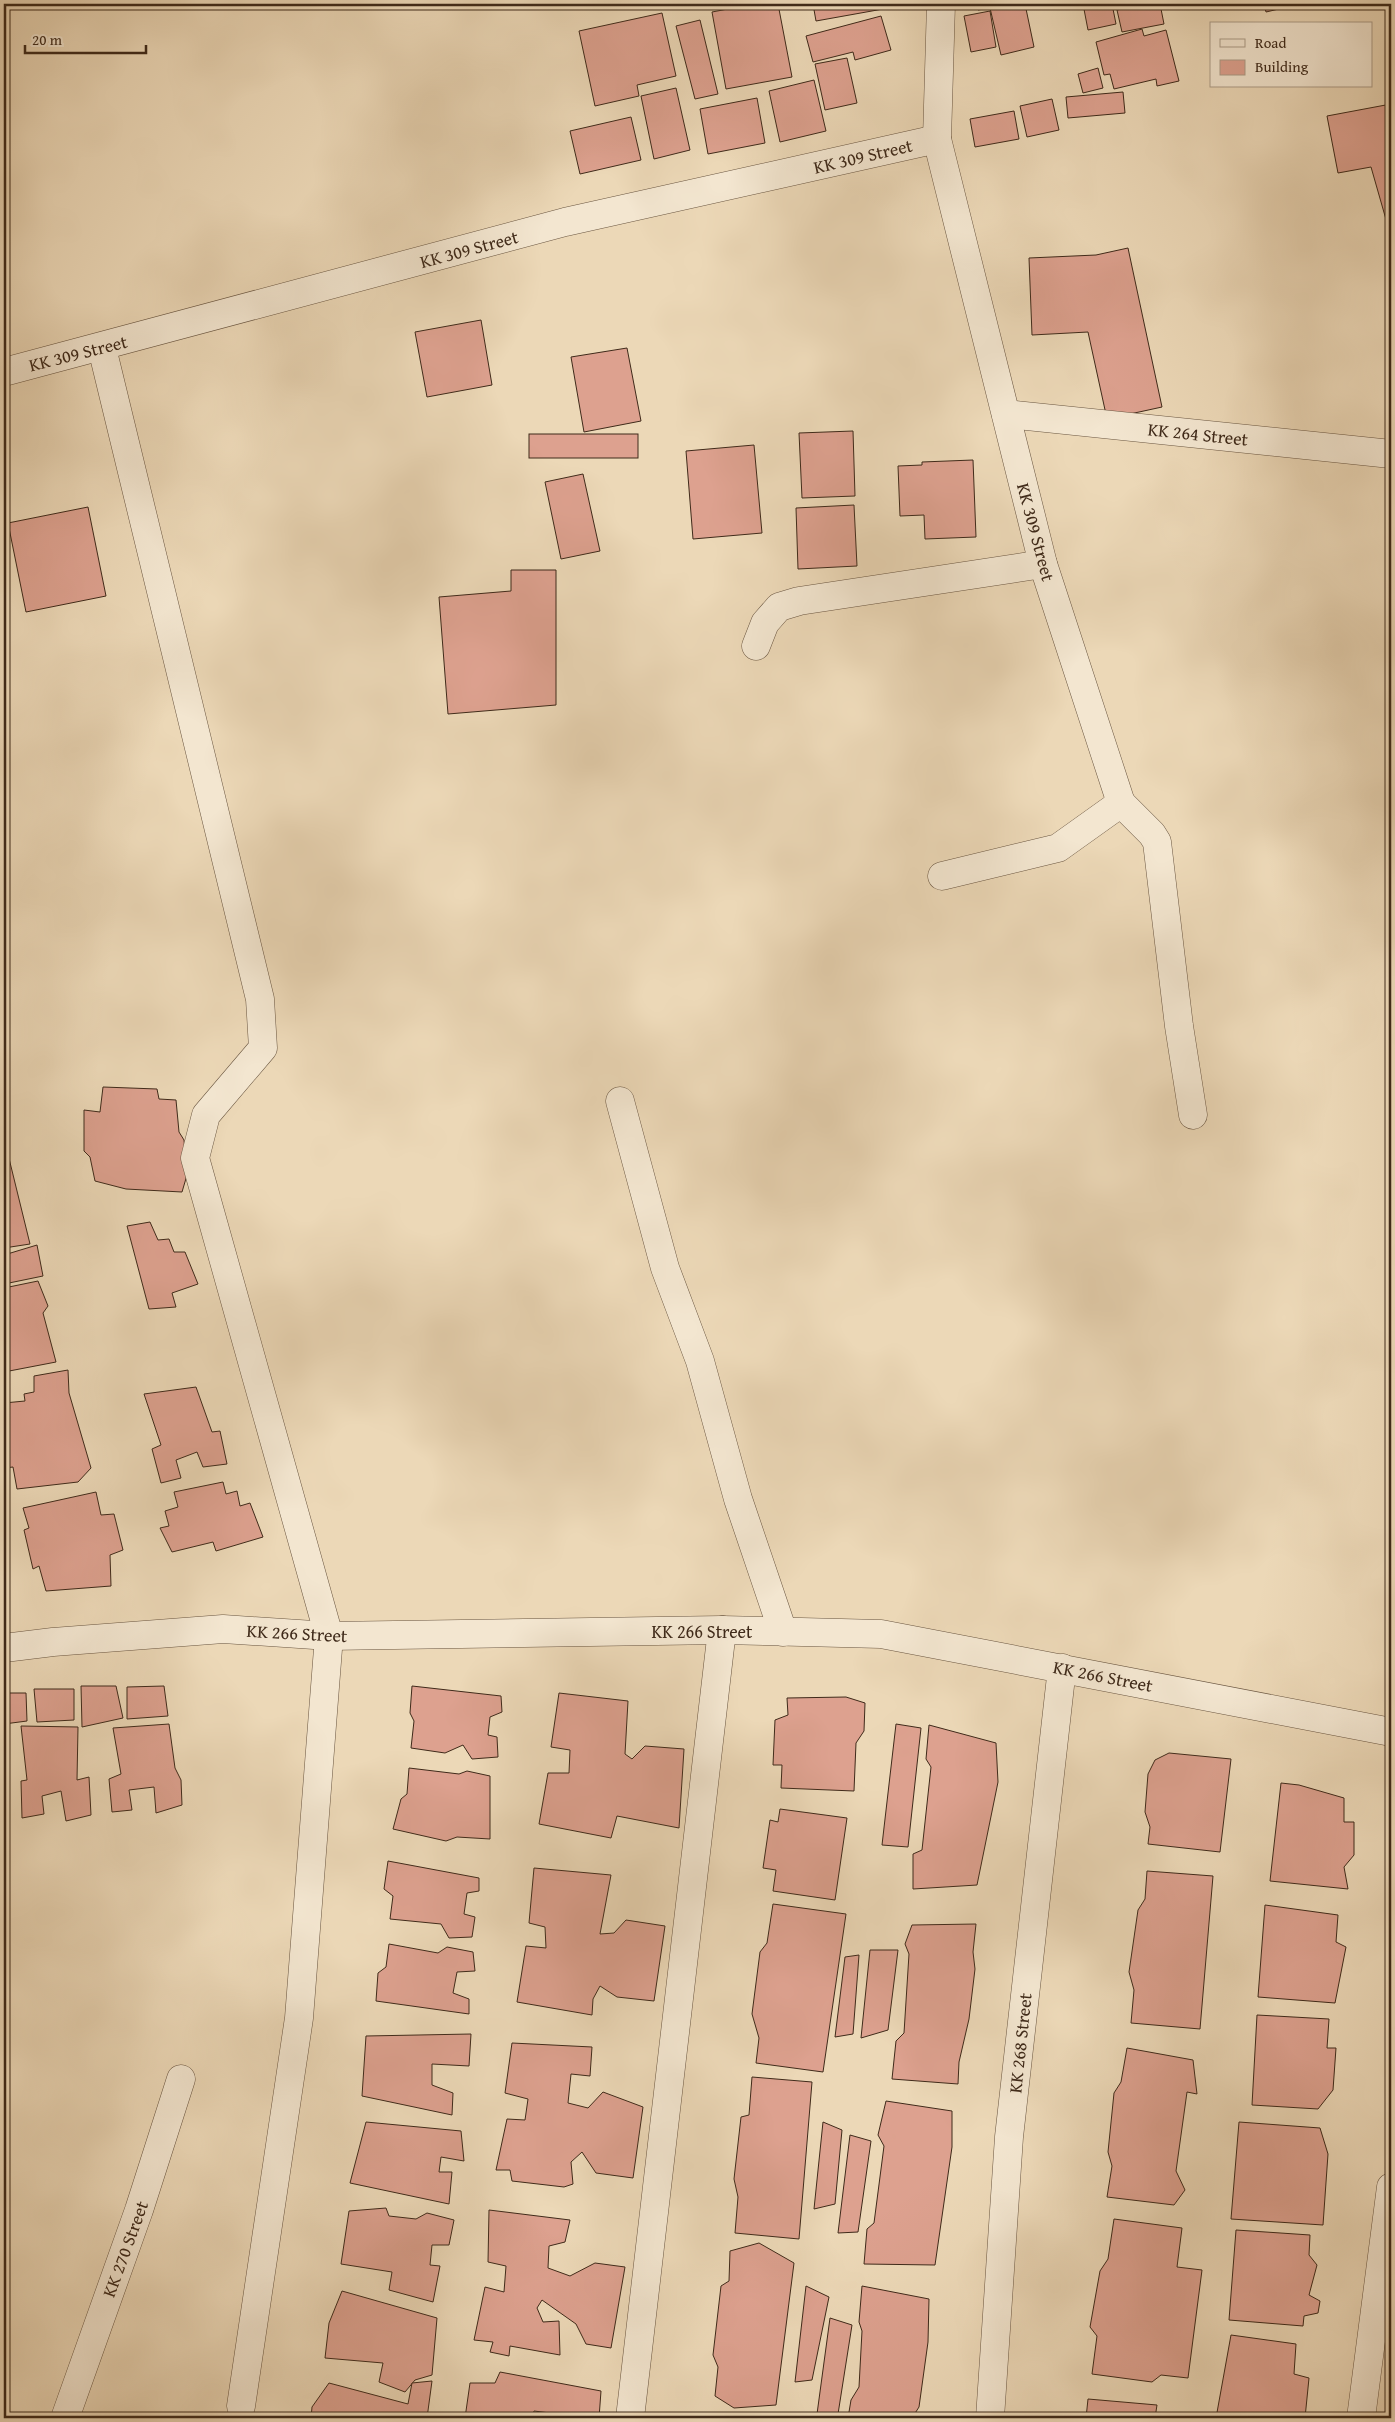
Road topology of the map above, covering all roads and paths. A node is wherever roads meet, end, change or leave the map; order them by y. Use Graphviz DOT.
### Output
graph roads {
  1 [pos="941,4"];
  2 [pos="937,139"];
  3 [pos="102,348"];
  4 [pos="4,372"];
  5 [pos="1006,414"];
  6 [pos="1391,454"];
  7 [pos="1043,564"];
  8 [pos="756,646"];
  9 [pos="1121,803"];
  10 [pos="942,876"];
  11 [pos="620,1102"];
  12 [pos="1193,1115"];
  13 [pos="722,1630"];
  14 [pos="782,1632"];
  15 [pos="330,1636"];
  16 [pos="4,1648"];
  17 [pos="1062,1668"];
  18 [pos="1391,1732"];
  19 [pos="181,2079"];
  20 [pos="1391,2187"];
  21 [pos="240,2406"];
  22 [pos="65,2418"];
  23 [pos="630,2418"];
  24 [pos="990,2418"];
  25 [pos="1361,2418"];
  1 -- 2 [label="street, KK 309 Street"];
  2 -- 3 [label="street, KK 309 Street"];
  2 -- 5 [label="street, KK 309 Street"];
  3 -- 4 [label="street, KK 309 Street"];
  3 -- 15 [label="street"];
  5 -- 6 [label="street, KK 264 Street"];
  5 -- 7 [label="street, KK 309 Street"];
  7 -- 8 [label="street"];
  7 -- 9 [label="street, KK 309 Street"];
  9 -- 10 [label="street"];
  9 -- 12 [label="street"];
  11 -- 14 [label="street"];
  13 -- 14 [label="street, KK 266 Street"];
  13 -- 15 [label="street, KK 266 Street"];
  13 -- 23 [label="street"];
  14 -- 17 [label="street, KK 266 Street"];
  15 -- 16 [label="street, KK 266 Street"];
  15 -- 21 [label="street"];
  17 -- 18 [label="street, KK 266 Street"];
  17 -- 24 [label="street, KK 268 Street"];
  19 -- 22 [label="street, KK 270 Street"];
  20 -- 25 [label="street"];
}
